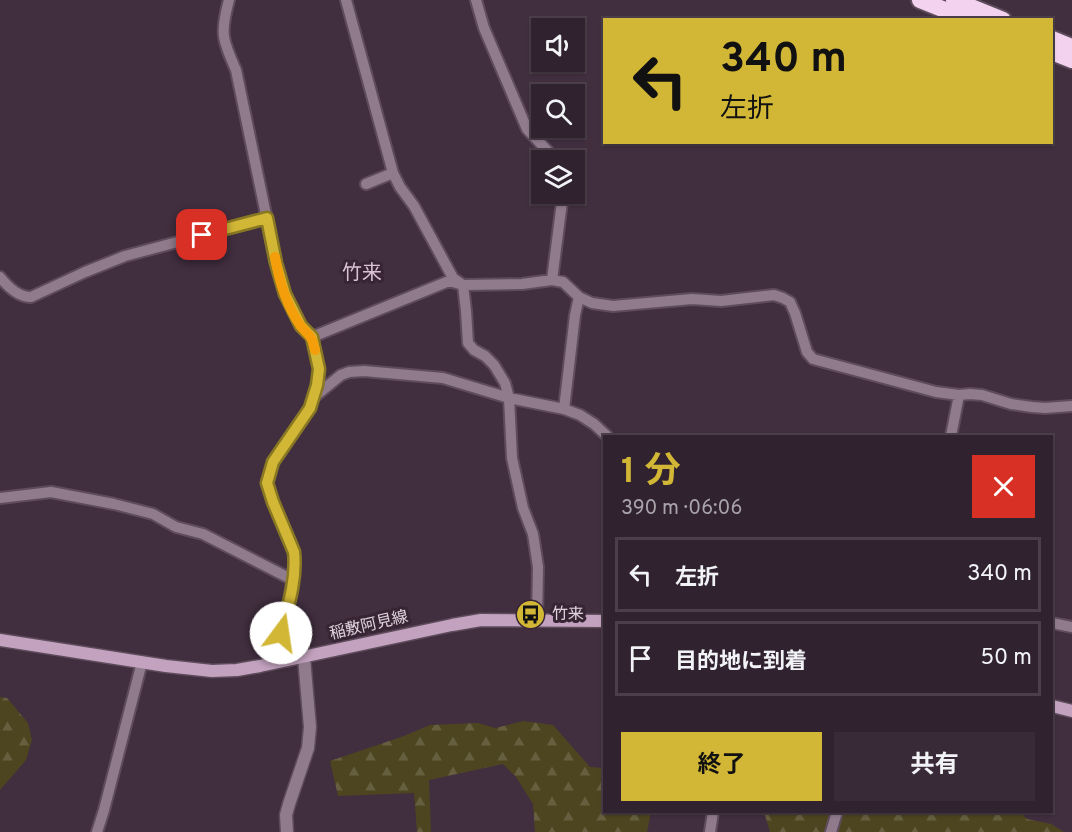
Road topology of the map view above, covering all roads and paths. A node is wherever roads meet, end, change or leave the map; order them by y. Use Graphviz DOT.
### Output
graph roads {
  1 [pos="229,0"];
  2 [pos="346,0"];
  3 [pos="476,0"];
  4 [pos="920,0"];
  5 [pos="954,0"];
  6 [pos="965,18"];
  7 [pos="998,18"];
  8 [pos="1053,39"];
  9 [pos="1072,47"];
  10 [pos="1053,52"];
  11 [pos="1072,60"];
  12 [pos="546,150"];
  13 [pos="393,173"];
  14 [pos="366,184"];
  15 [pos="562,204"];
  16 [pos="267,218"];
  17 [pos="0,277"];
  18 [pos="552,280"];
  19 [pos="463,285"];
  20 [pos="579,297"];
  21 [pos="312,337"];
  22 [pos="959,395"];
  23 [pos="314,397"];
  24 [pos="509,398"];
  25 [pos="1072,406"];
  26 [pos="564,409"];
  27 [pos="606,435"];
  28 [pos="951,435"];
  29 [pos="0,498"];
  30 [pos="293,580"];
  31 [pos="537,620"];
  32 [pos="603,621"];
  33 [pos="1053,623"];
  34 [pos="1072,627"];
  35 [pos="0,640"];
  36 [pos="304,658"];
  37 [pos="287,661"];
  38 [pos="142,662"];
  39 [pos="1053,706"];
  40 [pos="1072,711"];
  41 [pos="713,813"];
  42 [pos="837,813"];
  43 [pos="97,832"];
  44 [pos="286,832"];
  45 [pos="710,832"];
  46 [pos="831,832"];
  1 -- 16 [label="street"];
  2 -- 13 [label="street"];
  3 -- 12 [label="street"];
  4 -- 6 [label="highway"];
  5 -- 7 [label="highway"];
  8 -- 9 [label="highway"];
  10 -- 11 [label="highway"];
  13 -- 14 [label="street"];
  13 -- 19 [label="street"];
  15 -- 18 [label="street"];
  16 -- 17 [label="street"];
  16 -- 21 [label="street"];
  18 -- 19 [label="street"];
  18 -- 20 [label="street"];
  19 -- 21 [label="street"];
  19 -- 24 [label="street"];
  20 -- 22 [label="street"];
  20 -- 26 [label="street"];
  21 -- 23 [label="street"];
  22 -- 25 [label="street"];
  22 -- 28 [label="street"];
  23 -- 24 [label="street"];
  23 -- 30 [label="street"];
  24 -- 26 [label="street"];
  24 -- 31 [label="street"];
  26 -- 27 [label="street"];
  29 -- 30 [label="street"];
  30 -- 37 [label="street"];
  31 -- 32 [label="main road, 稲敷阿見線"];
  31 -- 36 [label="main road, 稲敷阿見線"];
  33 -- 34 [label="street"];
  35 -- 38 [label="main road, 稲敷阿見線"];
  36 -- 37 [label="main road, 稲敷阿見線"];
  36 -- 44 [label="street"];
  37 -- 38 [label="main road, 稲敷阿見線"];
  38 -- 43 [label="street"];
  39 -- 40 [label="main road"];
  41 -- 45 [label="street"];
  42 -- 46 [label="street"];
}
